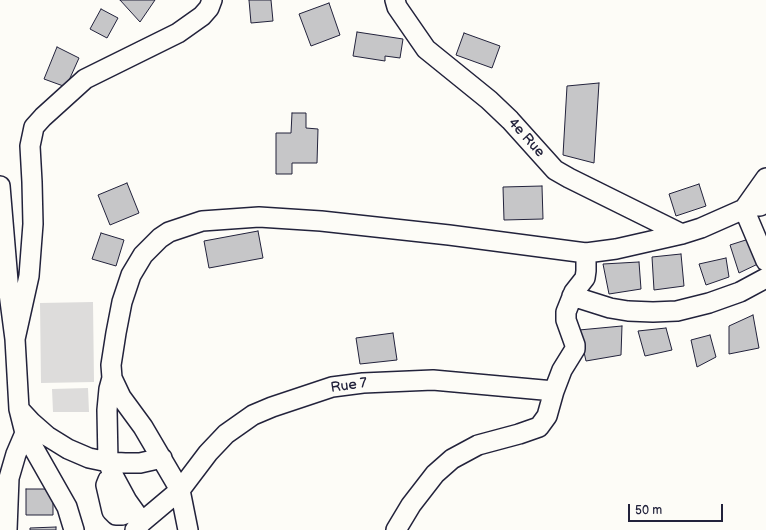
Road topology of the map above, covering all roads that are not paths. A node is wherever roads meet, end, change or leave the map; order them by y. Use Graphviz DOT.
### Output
graph roads {
  1 [pos="212,0"];
  2 [pos="391,2"];
  3 [pos="766,178"];
  4 [pos="0,186"];
  5 [pos="752,205"];
  6 [pos="682,234"];
  7 [pos="586,253"];
  8 [pos="766,261"];
  9 [pos="766,278"];
  10 [pos="572,296"];
  11 [pos="15,339"];
  12 [pos="112,378"];
  13 [pos="554,391"];
  14 [pos="19,409"];
  15 [pos="25,433"];
  16 [pos="162,458"];
  17 [pos="111,470"];
  18 [pos="180,490"];
  19 [pos="136,521"];
  20 [pos="7,530"];
  21 [pos="74,530"];
  22 [pos="188,530"];
  23 [pos="396,530"];
  1 -- 11 [label="street"];
  2 -- 6 [label="street, 4e Rue"];
  3 -- 5 [label="street"];
  4 -- 11 [label="street"];
  5 -- 6 [label="street"];
  5 -- 8 [label="street"];
  6 -- 7 [label="street"];
  7 -- 10 [label="street"];
  7 -- 12 [label="street"];
  9 -- 10 [label="street"];
  10 -- 13 [label="street"];
  11 -- 14 [label="street"];
  12 -- 16 [label="street"];
  12 -- 17 [label="street"];
  13 -- 18 [label="street, Rue 7"];
  13 -- 23 [label="street"];
  14 -- 15 [label="street"];
  14 -- 17 [label="street"];
  15 -- 20 [label="street"];
  15 -- 21 [label="street"];
  16 -- 17 [label="street"];
  16 -- 18 [label="street"];
  17 -- 19 [label="street"];
  18 -- 19 [label="street, Rue 7"];
  18 -- 22 [label="street"];
}
